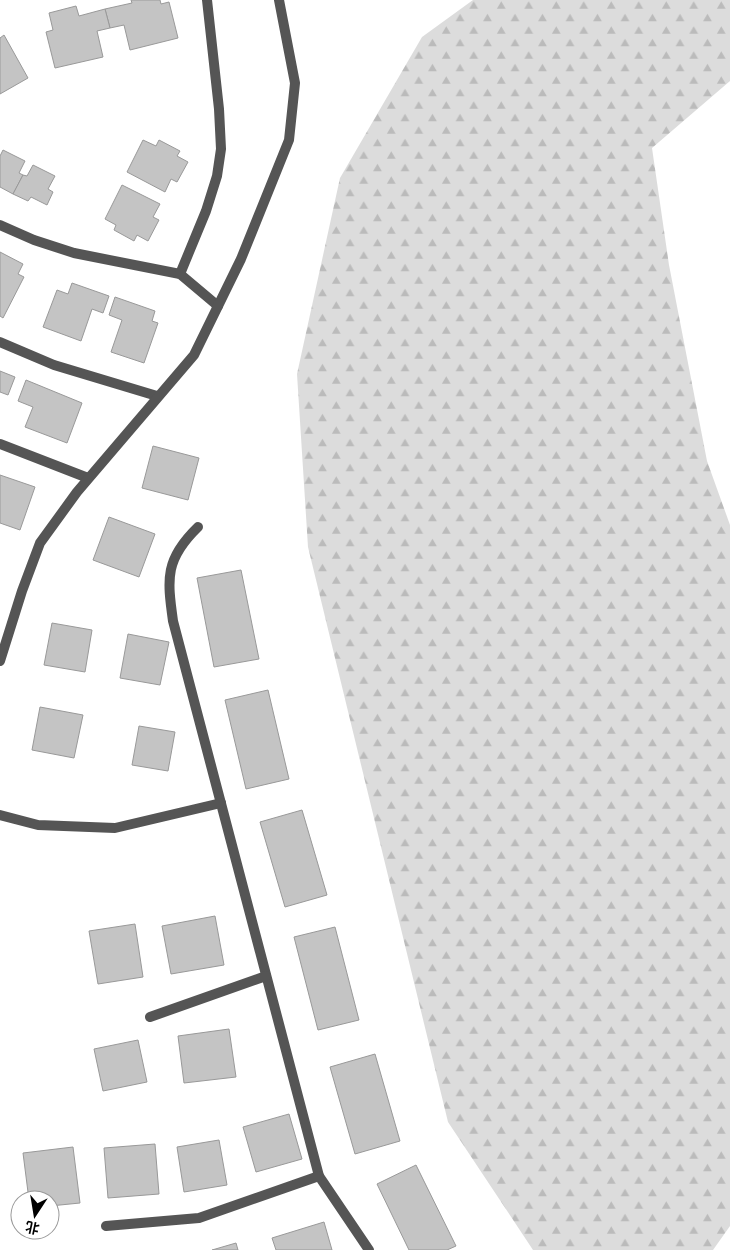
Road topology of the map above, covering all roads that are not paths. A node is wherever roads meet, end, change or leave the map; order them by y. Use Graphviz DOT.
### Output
graph roads {
  1 [pos="207,0"];
  2 [pos="279,0"];
  3 [pos="0,225"];
  4 [pos="180,274"];
  5 [pos="218,306"];
  6 [pos="0,342"];
  7 [pos="157,396"];
  8 [pos="0,444"];
  9 [pos="88,478"];
  10 [pos="198,527"];
  11 [pos="0,661"];
  12 [pos="221,803"];
  13 [pos="0,815"];
  14 [pos="266,976"];
  15 [pos="150,1017"];
  16 [pos="319,1176"];
  17 [pos="106,1226"];
  18 [pos="368,1250"];
  1 -- 4 [label="street"];
  2 -- 5 [label="street"];
  3 -- 4 [label="street"];
  4 -- 5 [label="street"];
  5 -- 7 [label="street"];
  6 -- 7 [label="street"];
  7 -- 9 [label="street"];
  8 -- 9 [label="street"];
  9 -- 11 [label="street"];
  10 -- 12 [label="street"];
  12 -- 13 [label="street"];
  12 -- 14 [label="street"];
  14 -- 15 [label="street"];
  14 -- 16 [label="street"];
  16 -- 17 [label="street"];
  16 -- 18 [label="street"];
}
